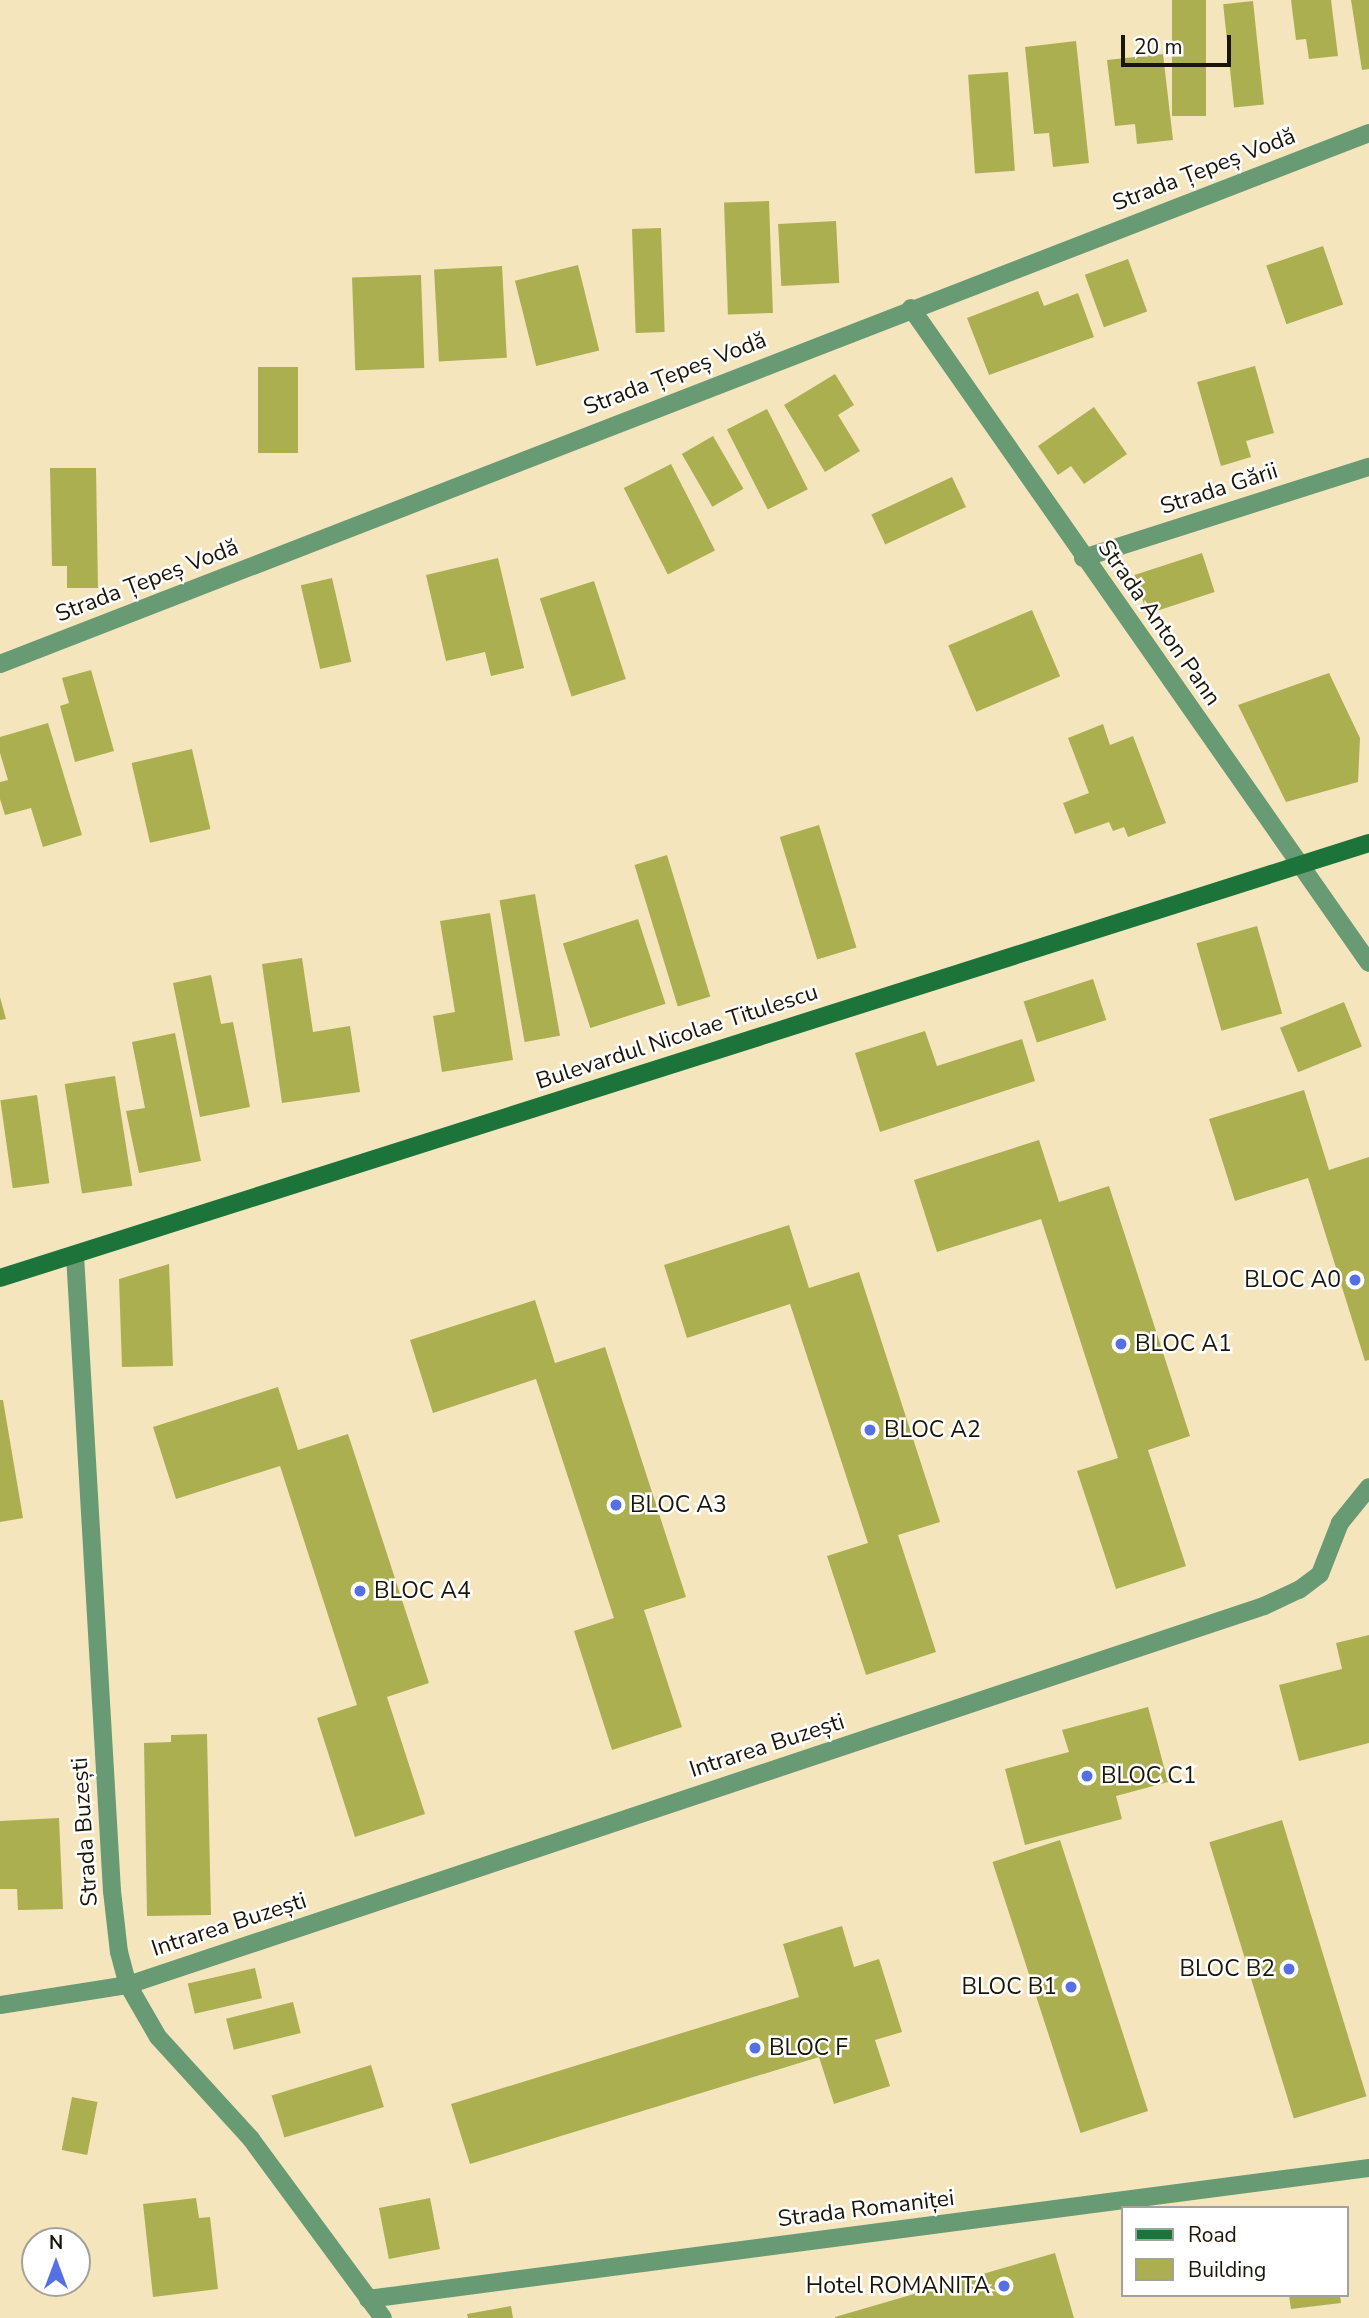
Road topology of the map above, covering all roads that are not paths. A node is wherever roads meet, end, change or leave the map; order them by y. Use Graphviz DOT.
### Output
graph roads {
  1 [pos="1369,133"];
  2 [pos="911,308"];
  3 [pos="1369,467"];
  4 [pos="1083,558"];
  5 [pos="0,664"];
  6 [pos="1369,843"];
  7 [pos="1300,864"];
  8 [pos="1369,963"];
  9 [pos="75,1255"];
  10 [pos="0,1278"];
  11 [pos="1369,1487"];
  12 [pos="128,1985"];
  13 [pos="0,2005"];
  14 [pos="1369,2168"];
  15 [pos="368,2299"];
  16 [pos="383,2318"];
  1 -- 2 [label="street, Strada Țepeș Vodă"];
  2 -- 4 [label="street, Strada Anton Pann"];
  2 -- 5 [label="street, Strada Țepeș Vodă"];
  3 -- 4 [label="street, Strada Gării"];
  4 -- 7 [label="street, Strada Anton Pann"];
  6 -- 7 [label="street, Bulevardul Nicolae Titulescu"];
  7 -- 8 [label="street, Strada Anton Pann"];
  7 -- 9 [label="street, Bulevardul Nicolae Titulescu"];
  9 -- 10 [label="street, Bulevardul Nicolae Titulescu"];
  9 -- 12 [label="street, Strada Buzești"];
  11 -- 12 [label="street, Intrarea Buzești"];
  12 -- 13 [label="street, Intrarea Buzești"];
  12 -- 15 [label="street, Strada Buzești"];
  14 -- 15 [label="street, Strada Romaniței"];
  15 -- 16 [label="street, Strada Buzești"];
}
